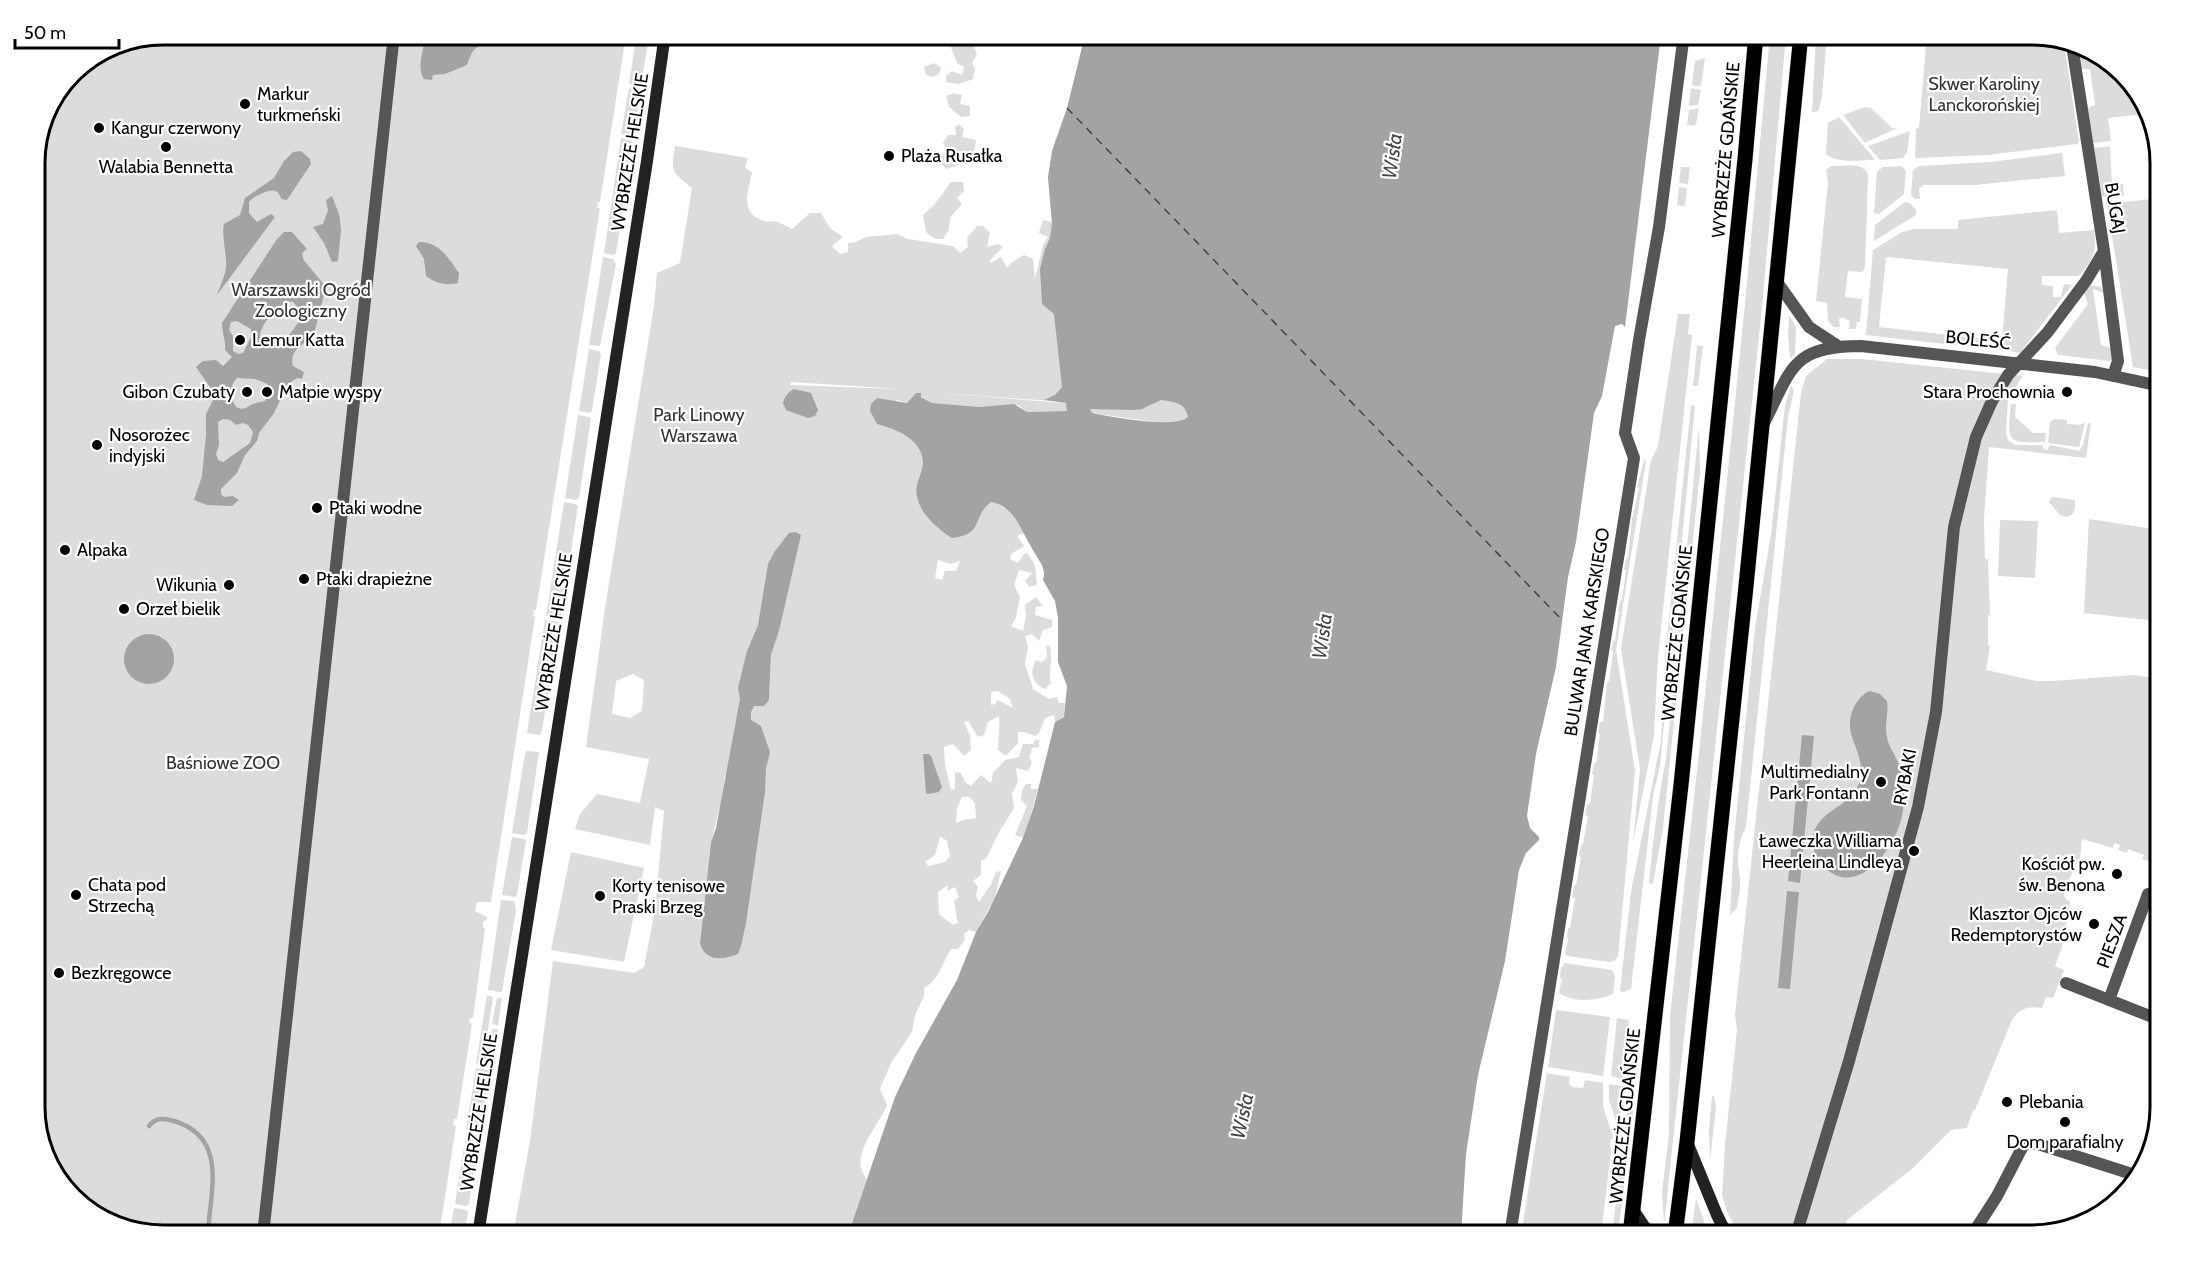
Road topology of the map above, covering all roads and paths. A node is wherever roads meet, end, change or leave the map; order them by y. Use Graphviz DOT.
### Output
graph roads {
  1 [pos="393,45"];
  2 [pos="664,45"];
  3 [pos="1683,45"];
  4 [pos="1755,45"];
  5 [pos="1800,45"];
  6 [pos="2073,53"];
  7 [pos="2104,251"];
  8 [pos="1777,282"];
  9 [pos="1838,346"];
  10 [pos="2020,363"];
  11 [pos="2113,376"];
  12 [pos="2150,384"];
  13 [pos="1762,427"];
  14 [pos="2148,894"];
  15 [pos="2066,983"];
  16 [pos="2109,1000"];
  17 [pos="2150,1016"];
  18 [pos="1687,1142"];
  19 [pos="2130,1172"];
  20 [pos="1634,1211"];
  21 [pos="264,1225"];
  22 [pos="479,1225"];
  23 [pos="1512,1225"];
  24 [pos="1632,1225"];
  25 [pos="1643,1225"];
  26 [pos="1676,1225"];
  27 [pos="1722,1225"];
  28 [pos="1800,1225"];
  29 [pos="1979,1225"];
  1 -- 21 [label="street"];
  2 -- 22 [label="main road, WYBRZEŻE HELSKIE"];
  3 -- 23 [label="street, BULWAR JANA KARSKIEGO"];
  4 -- 20 [label="main road, WYBRZEŻE GDAŃSKIE"];
  5 -- 8 [label="main road"];
  6 -- 7 [label="street, BUGAJ"];
  7 -- 10 [label="street, RYBAKI"];
  7 -- 11 [label="street, BUGAJ"];
  8 -- 9 [label="street"];
  8 -- 13 [label="main road"];
  9 -- 10 [label="street, BOLEŚĆ"];
  9 -- 13 [label="street, BOLEŚĆ"];
  10 -- 11 [label="street, BOLEŚĆ"];
  10 -- 28 [label="street, RYBAKI"];
  11 -- 12 [label="street, BOLEŚĆ"];
  13 -- 18 [label="main road"];
  14 -- 16 [label="street, PIESZA"];
  15 -- 16 [label="street"];
  16 -- 17 [label="street"];
  18 -- 26 [label="main road"];
  18 -- 27 [label="main road"];
  19 -- 29 [label="street"];
  20 -- 24 [label="main road, WYBRZEŻE GDAŃSKIE"];
  20 -- 25 [label="main road"];
}
